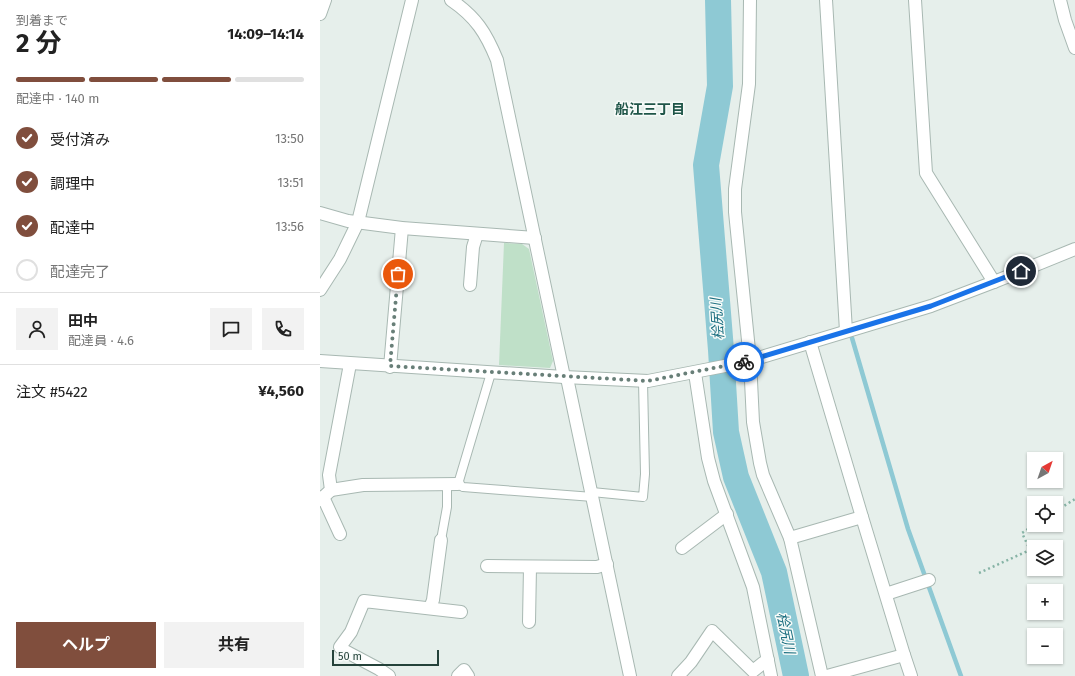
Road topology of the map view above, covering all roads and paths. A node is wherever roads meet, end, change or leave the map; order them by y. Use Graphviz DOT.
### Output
graph roads {
  1 [pos="325,0"];
  2 [pos="412,0"];
  3 [pos="452,0"];
  4 [pos="750,0"];
  5 [pos="826,0"];
  6 [pos="915,0"];
  7 [pos="1060,0"];
  8 [pos="320,14"];
  9 [pos="1075,48"];
  10 [pos="320,213"];
  11 [pos="358,222"];
  12 [pos="402,228"];
  13 [pos="477,234"];
  14 [pos="535,238"];
  15 [pos="1075,249"];
  16 [pos="994,282"];
  17 [pos="470,285"];
  18 [pos="320,290"];
  19 [pos="846,331"];
  20 [pos="810,342"];
  21 [pos="320,361"];
  22 [pos="748,361"];
  23 [pos="350,364"];
  24 [pos="390,366"];
  25 [pos="697,372"];
  26 [pos="491,373"];
  27 [pos="566,377"];
  28 [pos="644,381"];
  29 [pos="324,474"];
  30 [pos="453,484"];
  31 [pos="325,495"];
  32 [pos="592,495"];
  33 [pos="1075,499"];
  34 [pos="1063,507"];
  35 [pos="727,514"];
  36 [pos="862,517"];
  37 [pos="1027,530"];
  38 [pos="340,534"];
  39 [pos="790,538"];
  40 [pos="441,540"];
  41 [pos="682,548"];
  42 [pos="607,564"];
  43 [pos="487,566"];
  44 [pos="530,567"];
  45 [pos="979,573"];
  46 [pos="925,582"];
  47 [pos="886,594"];
  48 [pos="430,608"];
  49 [pos="461,612"];
  50 [pos="529,622"];
  51 [pos="904,655"];
  52 [pos="768,660"];
  53 [pos="387,676"];
  54 [pos="458,676"];
  55 [pos="468,676"];
  56 [pos="630,676"];
  57 [pos="678,676"];
  58 [pos="772,676"];
  59 [pos="822,676"];
  60 [pos="827,676"];
  61 [pos="911,676"];
  1 -- 8 [label="street"];
  2 -- 11 [label="street"];
  3 -- 14 [label="street"];
  4 -- 22 [label="street"];
  5 -- 19 [label="street"];
  6 -- 16 [label="street"];
  7 -- 9 [label="street"];
  10 -- 11 [label="street"];
  11 -- 12 [label="street"];
  11 -- 18 [label="street"];
  12 -- 13 [label="street"];
  12 -- 24 [label="street"];
  13 -- 14 [label="street"];
  13 -- 17 [label="street"];
  14 -- 27 [label="street"];
  15 -- 16 [label="street"];
  16 -- 19 [label="street"];
  19 -- 20 [label="street"];
  20 -- 22 [label="street"];
  20 -- 36 [label="street"];
  21 -- 23 [label="street"];
  22 -- 25 [label="street"];
  22 -- 39 [label="street"];
  23 -- 24 [label="street"];
  23 -- 29 [label="street"];
  24 -- 26 [label="street"];
  25 -- 28 [label="street"];
  25 -- 35 [label="street"];
  26 -- 27 [label="street"];
  26 -- 30 [label="lane"];
  27 -- 28 [label="street"];
  27 -- 32 [label="street"];
  28 -- 32 [label="lane"];
  29 -- 31 [label="street"];
  30 -- 31 [label="street"];
  30 -- 32 [label="lane"];
  30 -- 40 [label="lane"];
  31 -- 38 [label="street"];
  32 -- 42 [label="street"];
  33 -- 34 [label="path"];
  35 -- 41 [label="street"];
  35 -- 52 [label="street"];
  36 -- 39 [label="street"];
  36 -- 47 [label="street"];
  37 -- 45 [label="path"];
  39 -- 59 [label="street"];
  40 -- 48 [label="street"];
  42 -- 44 [label="street"];
  42 -- 56 [label="street"];
  43 -- 44 [label="street"];
  44 -- 50 [label="street"];
  46 -- 47 [label="street"];
  47 -- 51 [label="street"];
  48 -- 49 [label="street"];
  48 -- 53 [label="street"];
  51 -- 60 [label="street"];
  51 -- 61 [label="street"];
  52 -- 57 [label="street"];
  52 -- 58 [label="street"];
  54 -- 55 [label="street"];
}
